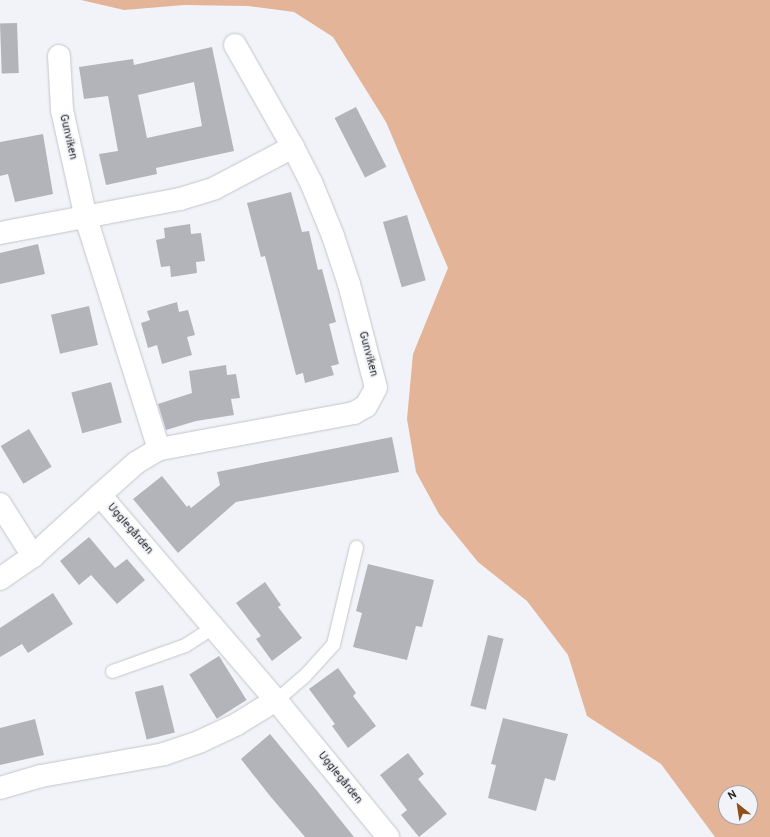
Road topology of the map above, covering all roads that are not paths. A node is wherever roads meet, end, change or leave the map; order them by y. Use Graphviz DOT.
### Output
graph roads {
  1 [pos="235,45"];
  2 [pos="58,56"];
  3 [pos="293,147"];
  4 [pos="86,218"];
  5 [pos="0,233"];
  6 [pos="159,450"];
  7 [pos="100,495"];
  8 [pos="0,504"];
  9 [pos="356,547"];
  10 [pos="33,556"];
  11 [pos="0,579"];
  12 [pos="214,627"];
  13 [pos="112,670"];
  14 [pos="276,700"];
  15 [pos="0,788"];
  16 [pos="388,837"];
  1 -- 3 [label="street, Gunviken"];
  2 -- 4 [label="street, Gunviken"];
  3 -- 4 [label="street"];
  3 -- 6 [label="street, Gunviken"];
  4 -- 5 [label="street"];
  4 -- 6 [label="street, Gunviken"];
  6 -- 7 [label="street, Gunviken"];
  7 -- 10 [label="street, Ugglegården"];
  7 -- 12 [label="street, Ugglegården"];
  8 -- 10 [label="street"];
  9 -- 14 [label="lane"];
  10 -- 11 [label="street, Ugglegården"];
  12 -- 13 [label="lane"];
  12 -- 14 [label="street, Ugglegården"];
  14 -- 15 [label="street"];
  14 -- 16 [label="street, Ugglegården"];
}
